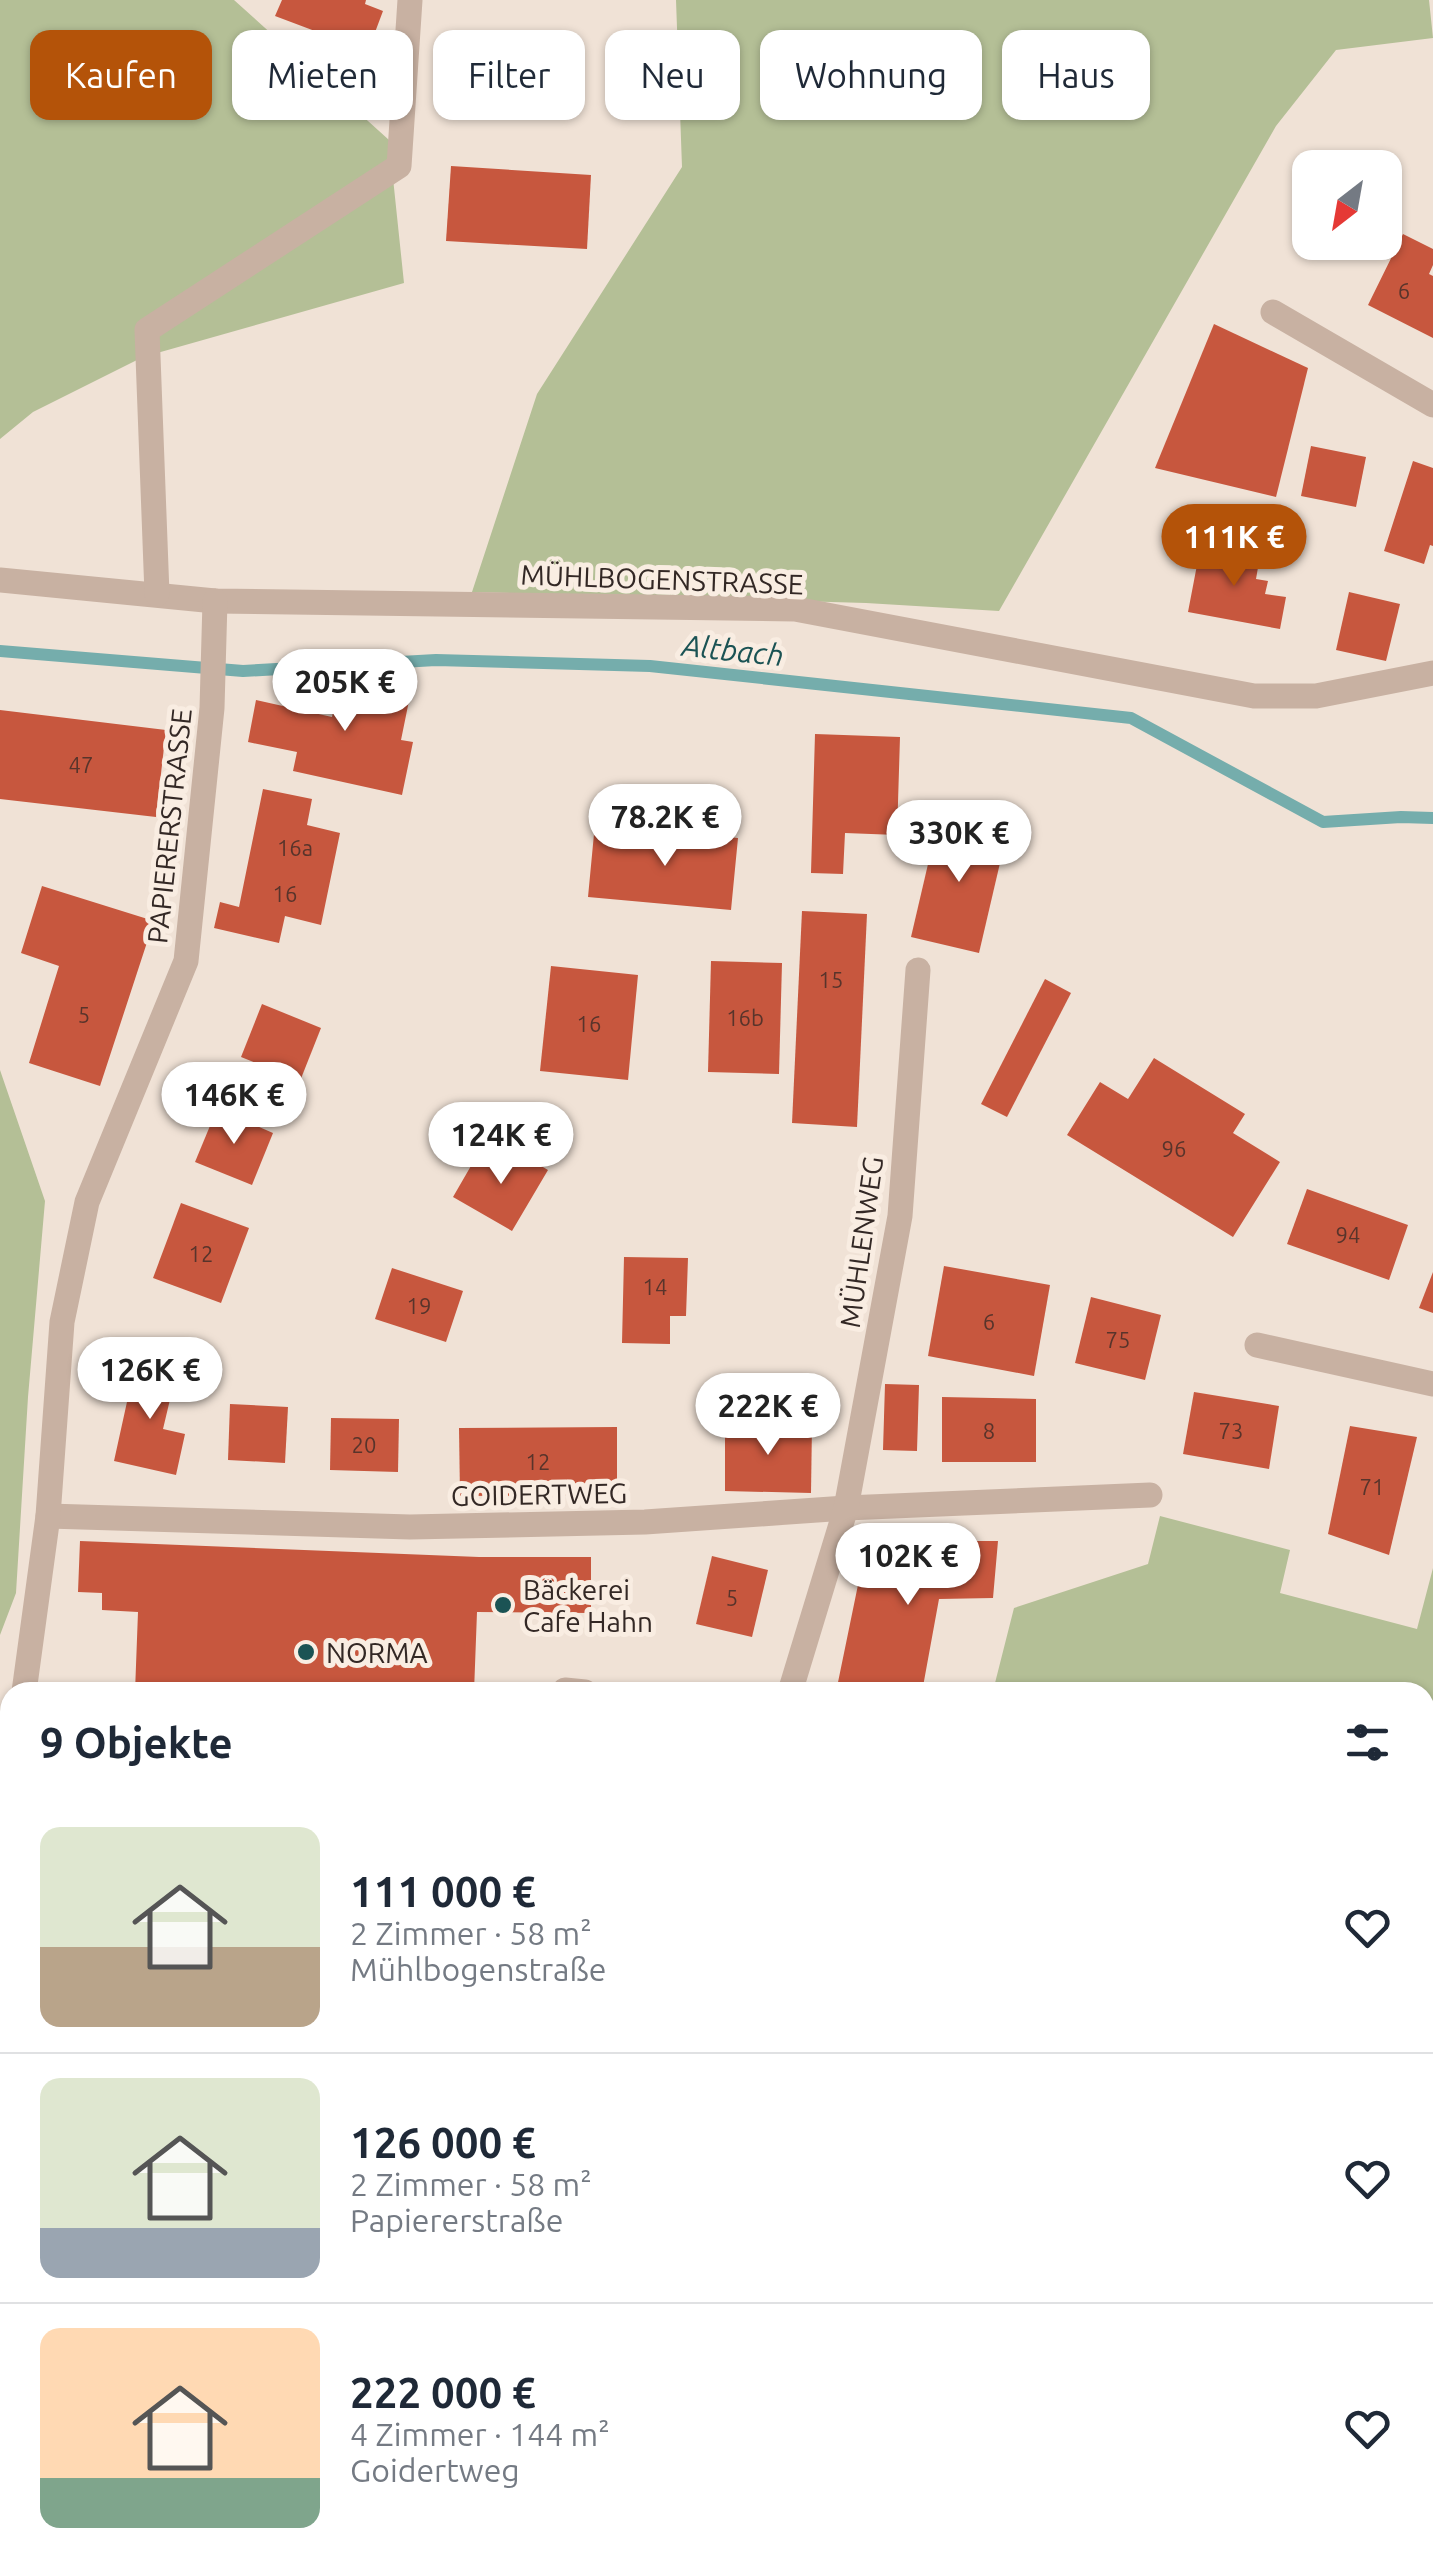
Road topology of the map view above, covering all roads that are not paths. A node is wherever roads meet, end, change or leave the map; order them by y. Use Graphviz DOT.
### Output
graph roads {
  1 [pos="410,0"];
  2 [pos="1273,312"];
  3 [pos="1433,405"];
  4 [pos="0,580"];
  5 [pos="158,594"];
  6 [pos="215,601"];
  7 [pos="1433,674"];
  8 [pos="918,970"];
  9 [pos="1257,1346"];
  10 [pos="1433,1384"];
  11 [pos="1150,1494"];
  12 [pos="846,1508"];
  13 [pos="48,1516"];
  14 [pos="30,1682"];
  15 [pos="793,1682"];
  1 -- 5 [label="street"];
  2 -- 3 [label="street"];
  4 -- 5 [label="street, MÜHLBOGENSTRASSE"];
  5 -- 6 [label="street, MÜHLBOGENSTRASSE"];
  6 -- 7 [label="street, MÜHLBOGENSTRASSE"];
  6 -- 13 [label="street, PAPIERERSTRASSE"];
  8 -- 12 [label="street, MÜHLENWEG"];
  9 -- 10 [label="street"];
  11 -- 12 [label="street, GOIDERTWEG"];
  12 -- 13 [label="street, GOIDERTWEG"];
  12 -- 15 [label="street, MÜHLENWEG"];
  13 -- 14 [label="street, PAPIERERSTRASSE"];
}
